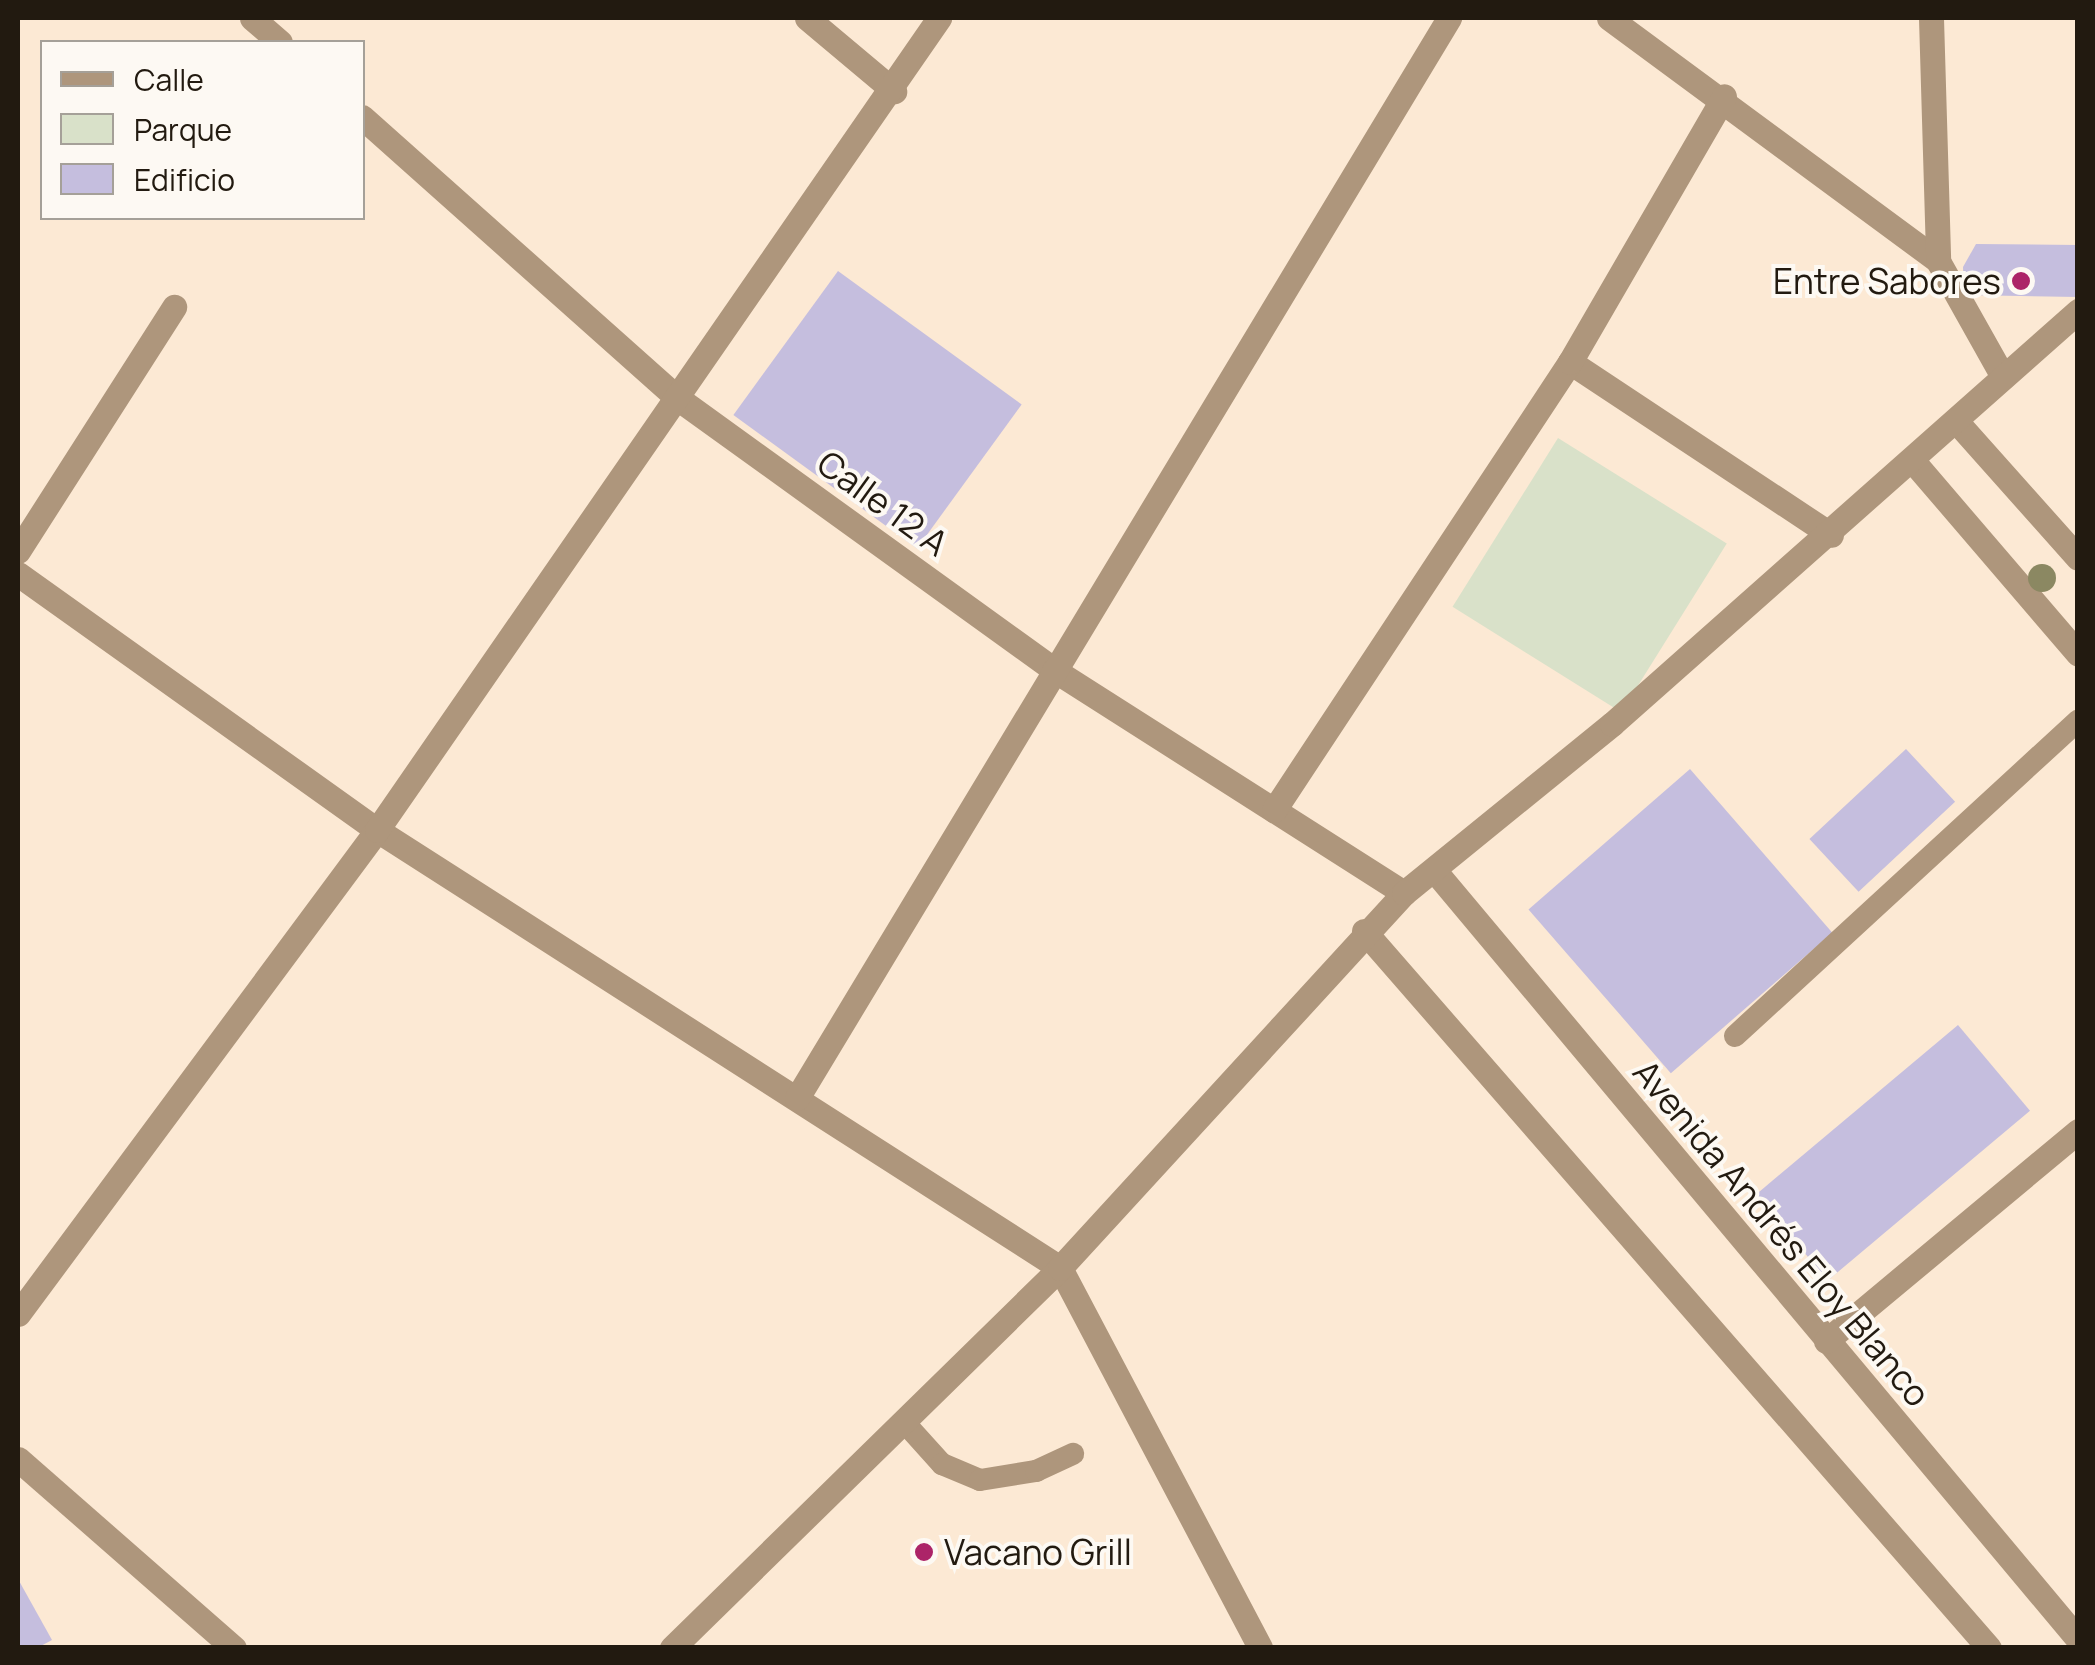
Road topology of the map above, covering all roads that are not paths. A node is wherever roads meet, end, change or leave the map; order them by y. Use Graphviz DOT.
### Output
graph roads {
  1 [pos="252,18"];
  2 [pos="806,18"];
  3 [pos="939,18"];
  4 [pos="1449,18"];
  5 [pos="1609,18"];
  6 [pos="1932,18"];
  7 [pos="278,40"];
  8 [pos="894,92"];
  9 [pos="1724,96"];
  10 [pos="365,120"];
  11 [pos="1938,261"];
  12 [pos="174,307"];
  13 [pos="2078,311"];
  14 [pos="1570,362"];
  15 [pos="2003,377"];
  16 [pos="676,397"];
  17 [pos="1956,421"];
  18 [pos="1912,460"];
  19 [pos="1830,535"];
  20 [pos="18,550"];
  21 [pos="2078,558"];
  22 [pos="18,574"];
  23 [pos="2078,654"];
  24 [pos="1054,670"];
  25 [pos="2078,720"];
  26 [pos="1274,810"];
  27 [pos="376,830"];
  28 [pos="1434,870"];
  29 [pos="1404,893"];
  30 [pos="1364,931"];
  31 [pos="1735,1036"];
  32 [pos="797,1098"];
  33 [pos="2078,1132"];
  34 [pos="1060,1268"];
  35 [pos="18,1314"];
  36 [pos="1826,1342"];
  37 [pos="904,1422"];
  38 [pos="1073,1454"];
  39 [pos="18,1459"];
  40 [pos="2078,1639"];
  41 [pos="234,1648"];
  42 [pos="672,1648"];
  43 [pos="1260,1648"];
  44 [pos="1990,1648"];
  1 -- 7 [label="street"];
  2 -- 8 [label="street"];
  3 -- 8 [label="street"];
  4 -- 24 [label="street"];
  5 -- 9 [label="street"];
  6 -- 11 [label="street"];
  8 -- 16 [label="street"];
  9 -- 11 [label="street"];
  9 -- 14 [label="street"];
  10 -- 16 [label="street, Calle 12 A"];
  11 -- 15 [label="street"];
  12 -- 20 [label="street"];
  13 -- 15 [label="street"];
  14 -- 19 [label="street"];
  14 -- 26 [label="street"];
  15 -- 17 [label="street"];
  16 -- 24 [label="street, Calle 12 A"];
  16 -- 27 [label="street"];
  17 -- 18 [label="street"];
  17 -- 21 [label="street"];
  18 -- 19 [label="street"];
  18 -- 23 [label="street"];
  19 -- 28 [label="street"];
  22 -- 27 [label="street"];
  24 -- 26 [label="street, Calle 12 A"];
  24 -- 32 [label="street"];
  25 -- 31 [label="lane"];
  26 -- 29 [label="street, Calle 12 A"];
  27 -- 32 [label="street"];
  27 -- 35 [label="street"];
  28 -- 29 [label="street"];
  28 -- 36 [label="street, Avenida Andrés Eloy Blanco"];
  29 -- 30 [label="street"];
  30 -- 34 [label="street"];
  30 -- 44 [label="street"];
  32 -- 34 [label="street"];
  33 -- 36 [label="street"];
  34 -- 37 [label="street"];
  34 -- 43 [label="street"];
  36 -- 40 [label="street, Avenida Andrés Eloy Blanco"];
  37 -- 38 [label="lane"];
  37 -- 42 [label="street"];
  39 -- 41 [label="street"];
}
